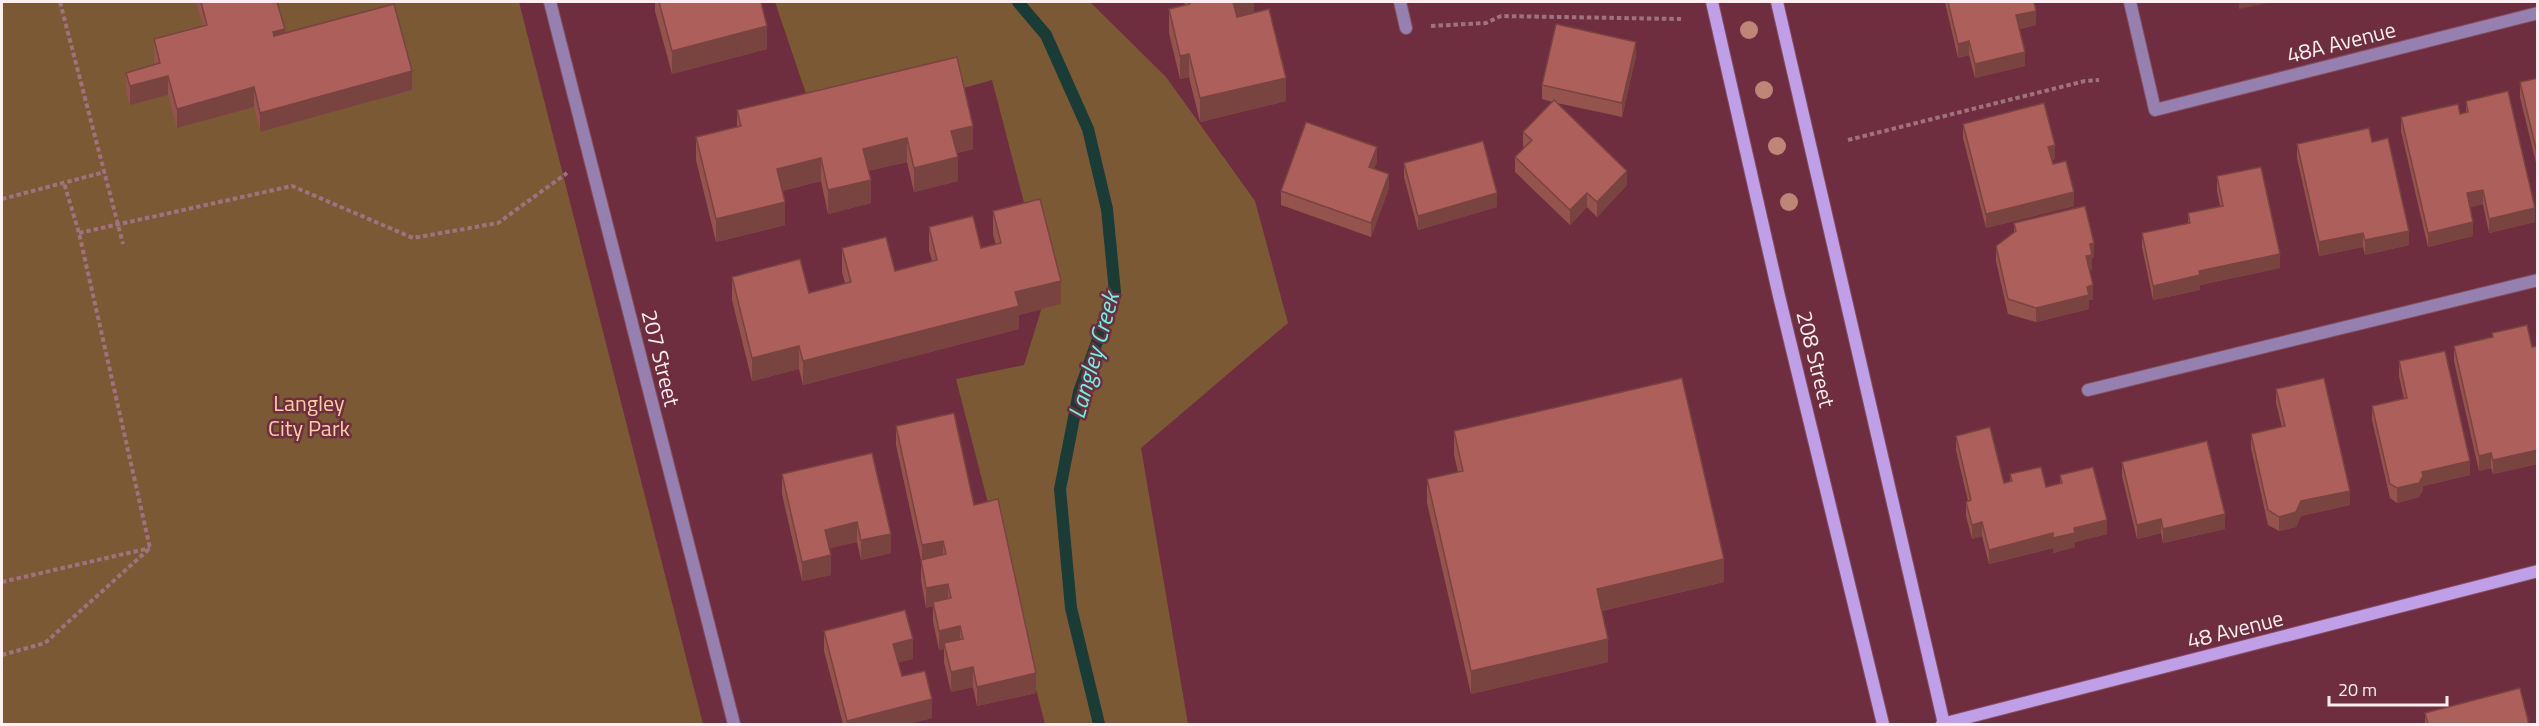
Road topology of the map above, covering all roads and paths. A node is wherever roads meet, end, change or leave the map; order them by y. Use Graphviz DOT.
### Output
graph roads {
  1 [pos="60,2"];
  2 [pos="550,2"];
  3 [pos="1400,2"];
  4 [pos="1712,2"];
  5 [pos="1777,2"];
  6 [pos="2130,2"];
  7 [pos="2538,13"];
  8 [pos="1681,20"];
  9 [pos="1406,28"];
  10 [pos="2099,80"];
  11 [pos="1848,140"];
  12 [pos="589,156"];
  13 [pos="105,172"];
  14 [pos="64,183"];
  15 [pos="2,199"];
  16 [pos="119,225"];
  17 [pos="79,233"];
  18 [pos="123,244"];
  19 [pos="2538,280"];
  20 [pos="2088,390"];
  21 [pos="150,548"];
  22 [pos="2538,571"];
  23 [pos="2,582"];
  24 [pos="2,656"];
  25 [pos="734,724"];
  26 [pos="1883,724"];
  27 [pos="1943,724"];
  1 -- 13 [label="path"];
  2 -- 12 [label="street, 207 Street"];
  3 -- 9 [label="street"];
  4 -- 26 [label="main road, 208 Street"];
  5 -- 27 [label="main road, 208 Street"];
  6 -- 7 [label="street, 48A Avenue"];
  8 -- 9 [label="path"];
  10 -- 11 [label="path"];
  12 -- 16 [label="path"];
  12 -- 25 [label="street, 207 Street"];
  13 -- 14 [label="path"];
  13 -- 16 [label="path"];
  14 -- 15 [label="path"];
  14 -- 17 [label="path"];
  16 -- 17 [label="path"];
  16 -- 18 [label="path"];
  17 -- 21 [label="path"];
  19 -- 20 [label="street"];
  21 -- 23 [label="path"];
  21 -- 24 [label="path"];
  22 -- 27 [label="main road, 48 Avenue"];
}
